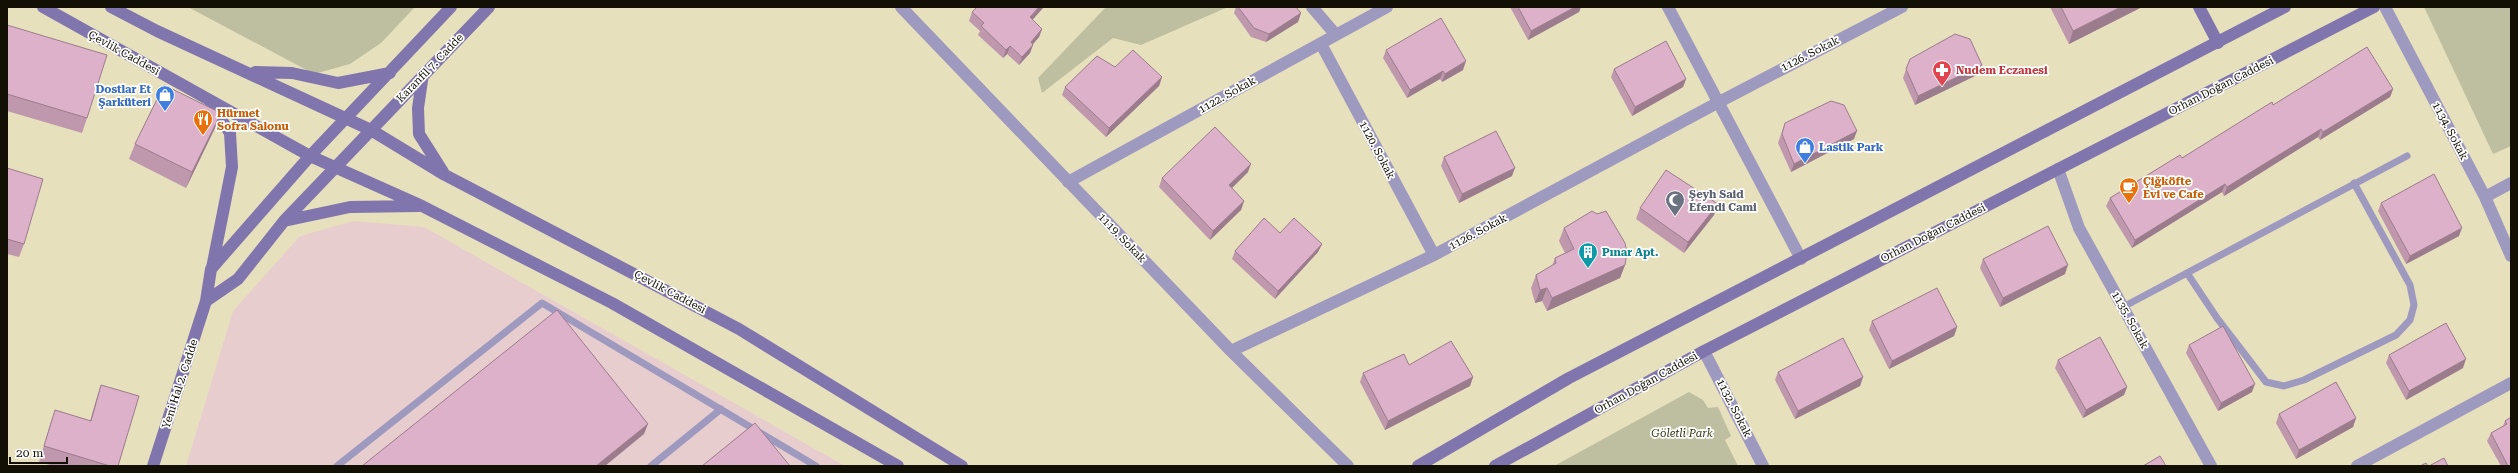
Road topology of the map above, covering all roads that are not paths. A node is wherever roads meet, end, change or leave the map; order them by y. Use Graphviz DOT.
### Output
graph roads {
  1 [pos="43,7"];
  2 [pos="111,7"];
  3 [pos="450,7"];
  4 [pos="488,7"];
  5 [pos="901,7"];
  6 [pos="1312,7"];
  7 [pos="1387,7"];
  8 [pos="1668,7"];
  9 [pos="1902,7"];
  10 [pos="2200,7"];
  11 [pos="2285,7"];
  12 [pos="2374,7"];
  13 [pos="2385,7"];
  14 [pos="129,11"];
  15 [pos="1336,35"];
  16 [pos="2218,43"];
  17 [pos="1321,44"];
  18 [pos="248,71"];
  19 [pos="390,73"];
  20 [pos="423,74"];
  21 [pos="209,101"];
  22 [pos="1719,102"];
  23 [pos="346,117"];
  24 [pos="372,130"];
  25 [pos="310,156"];
  26 [pos="2407,156"];
  27 [pos="335,168"];
  28 [pos="2058,169"];
  29 [pos="445,175"];
  30 [pos="1068,182"];
  31 [pos="2354,183"];
  32 [pos="2511,183"];
  33 [pos="2485,197"];
  34 [pos="422,206"];
  35 [pos="284,221"];
  36 [pos="1434,255"];
  37 [pos="2511,256"];
  38 [pos="1801,259"];
  39 [pos="211,270"];
  40 [pos="2187,273"];
  41 [pos="206,301"];
  42 [pos="2123,307"];
  43 [pos="1232,351"];
  44 [pos="1704,351"];
  45 [pos="2511,383"];
  46 [pos="721,409"];
  47 [pos="153,466"];
  48 [pos="337,466"];
  49 [pos="651,466"];
  50 [pos="816,466"];
  51 [pos="898,466"];
  52 [pos="962,466"];
  53 [pos="1348,466"];
  54 [pos="1418,466"];
  55 [pos="1495,466"];
  56 [pos="1763,466"];
  57 [pos="2211,466"];
  58 [pos="2357,466"];
  1 -- 21 [label="main road, Çevlik Caddesi"];
  2 -- 14 [label="main road"];
  3 -- 19 [label="main road"];
  4 -- 20 [label="main road, Karanfil 7. Cadde"];
  5 -- 30 [label="street, 1119. Sokak"];
  6 -- 15 [label="street"];
  7 -- 15 [label="street, 1122. Sokak"];
  8 -- 22 [label="street"];
  9 -- 22 [label="street, 1126. Sokak"];
  10 -- 16 [label="main road"];
  11 -- 16 [label="main road"];
  12 -- 28 [label="main road, Orhan Doğan Caddesi"];
  13 -- 33 [label="street, 1134. Sokak"];
  14 -- 18 [label="main road"];
  15 -- 17 [label="street, 1122. Sokak"];
  16 -- 38 [label="main road"];
  17 -- 30 [label="street, 1122. Sokak"];
  17 -- 36 [label="street, 1120. Sokak"];
  18 -- 19 [label="main road"];
  18 -- 23 [label="main road, Çevlik Caddesi"];
  19 -- 23 [label="main road"];
  20 -- 24 [label="main road, Karanfil 7. Cadde"];
  20 -- 29 [label="main road"];
  21 -- 25 [label="main road, Çevlik Caddesi"];
  21 -- 39 [label="main road, Yeni Hal 2. Cadde"];
  22 -- 36 [label="street, 1126. Sokak"];
  22 -- 38 [label="street"];
  23 -- 24 [label="main road, Çevlik Caddesi"];
  23 -- 25 [label="main road"];
  24 -- 27 [label="main road, Karanfil 7. Cadde"];
  24 -- 29 [label="main road, Çevlik Caddesi"];
  25 -- 27 [label="main road, Çevlik Caddesi"];
  25 -- 39 [label="main road"];
  26 -- 31 [label="lane"];
  27 -- 34 [label="main road, Çevlik Caddesi"];
  27 -- 35 [label="main road, Karanfil 7. Cadde"];
  28 -- 42 [label="street, 1135. Sokak"];
  28 -- 44 [label="main road, Orhan Doğan Caddesi"];
  29 -- 52 [label="main road, Çevlik Caddesi"];
  30 -- 43 [label="street, 1119. Sokak"];
  31 -- 40 [label="lane"];
  31 -- 40 [label="lane"];
  32 -- 33 [label="street"];
  33 -- 37 [label="street, 1134. Sokak"];
  34 -- 35 [label="main road"];
  34 -- 51 [label="main road"];
  35 -- 41 [label="main road, Karanfil 7. Cadde"];
  36 -- 43 [label="street, 1126. Sokak"];
  38 -- 54 [label="main road"];
  39 -- 41 [label="main road, Yeni Hal 2. Cadde"];
  40 -- 42 [label="lane"];
  41 -- 47 [label="main road, Yeni Hal 2. Cadde"];
  42 -- 57 [label="street, 1135. Sokak"];
  43 -- 53 [label="street, 1119. Sokak"];
  44 -- 55 [label="main road, Orhan Doğan Caddesi"];
  44 -- 56 [label="street, 1132. Sokak"];
  45 -- 58 [label="street"];
  46 -- 48 [label="lane"];
  46 -- 49 [label="lane"];
  46 -- 50 [label="lane"];
}
